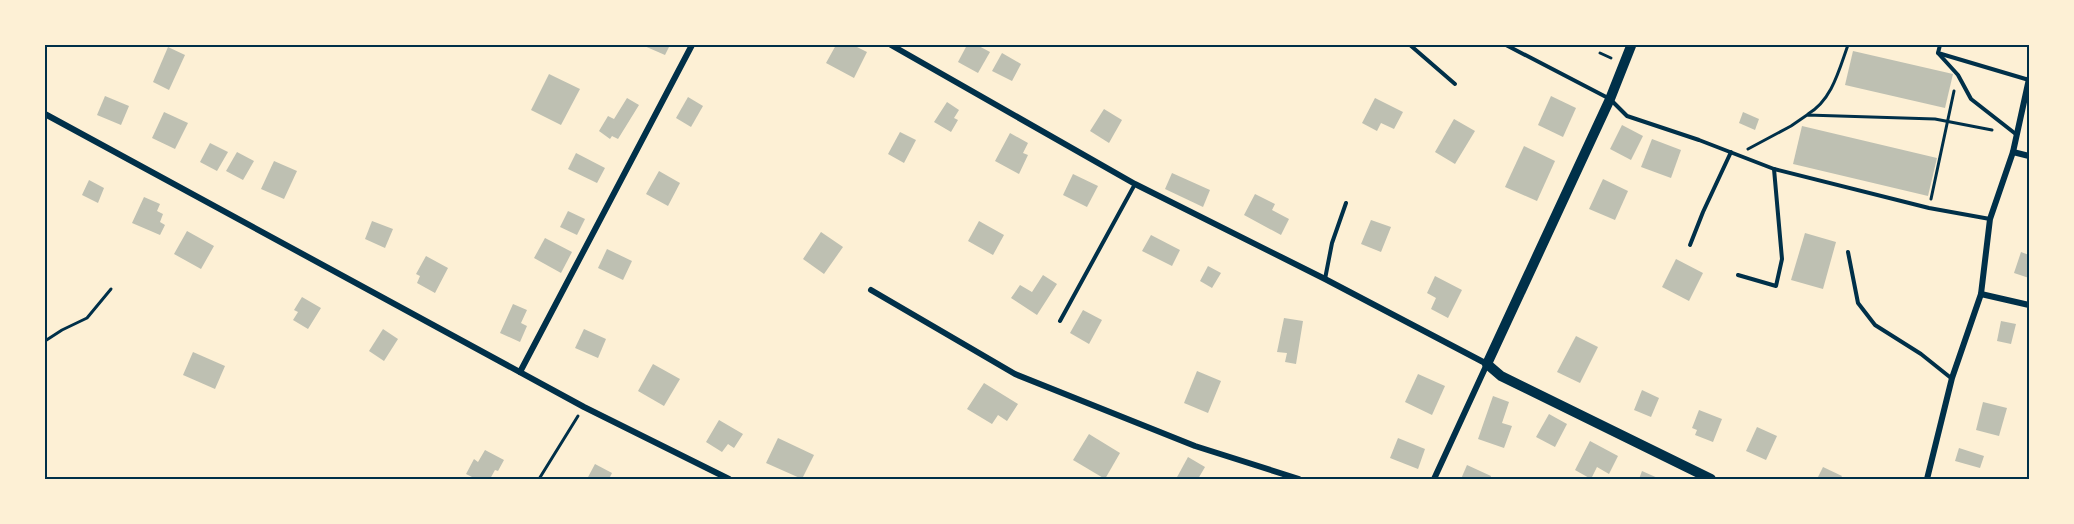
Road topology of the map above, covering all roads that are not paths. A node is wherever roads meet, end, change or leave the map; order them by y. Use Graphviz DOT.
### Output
graph roads {
  1 [pos="692,45"];
  2 [pos="891,45"];
  3 [pos="1410,45"];
  4 [pos="1506,45"];
  5 [pos="1940,45"];
  6 [pos="1630,46"];
  7 [pos="1938,53"];
  8 [pos="2029,79"];
  9 [pos="1455,84"];
  10 [pos="1611,99"];
  11 [pos="45,114"];
  12 [pos="2017,135"];
  13 [pos="1731,152"];
  14 [pos="2013,152"];
  15 [pos="2029,156"];
  16 [pos="1774,168"];
  17 [pos="1135,184"];
  18 [pos="1346,203"];
  19 [pos="1990,219"];
  20 [pos="1690,245"];
  21 [pos="1848,252"];
  22 [pos="1738,275"];
  23 [pos="1325,279"];
  24 [pos="871,290"];
  25 [pos="1981,294"];
  26 [pos="2029,305"];
  27 [pos="1060,321"];
  28 [pos="1487,364"];
  29 [pos="520,372"];
  30 [pos="1952,378"];
  31 [pos="729,479"];
  32 [pos="1299,479"];
  33 [pos="1434,479"];
  34 [pos="1711,479"];
  35 [pos="1927,479"];
  1 -- 29 [label="street"];
  2 -- 17 [label="street"];
  3 -- 9 [label="lane"];
  4 -- 10 [label="lane"];
  5 -- 7 [label="lane"];
  6 -- 10 [label="street"];
  7 -- 8 [label="lane"];
  7 -- 12 [label="lane"];
  8 -- 12 [label="street"];
  10 -- 13 [label="lane"];
  10 -- 28 [label="street"];
  11 -- 29 [label="street"];
  12 -- 14 [label="street"];
  13 -- 16 [label="lane"];
  13 -- 20 [label="lane"];
  14 -- 15 [label="street"];
  14 -- 19 [label="street"];
  16 -- 19 [label="lane"];
  16 -- 22 [label="lane"];
  17 -- 23 [label="street"];
  17 -- 27 [label="lane"];
  18 -- 23 [label="lane"];
  19 -- 25 [label="street"];
  21 -- 30 [label="lane"];
  23 -- 28 [label="street"];
  24 -- 32 [label="street"];
  25 -- 26 [label="street"];
  25 -- 30 [label="street"];
  28 -- 33 [label="street"];
  28 -- 34 [label="street"];
  29 -- 31 [label="street"];
  30 -- 35 [label="street"];
}
